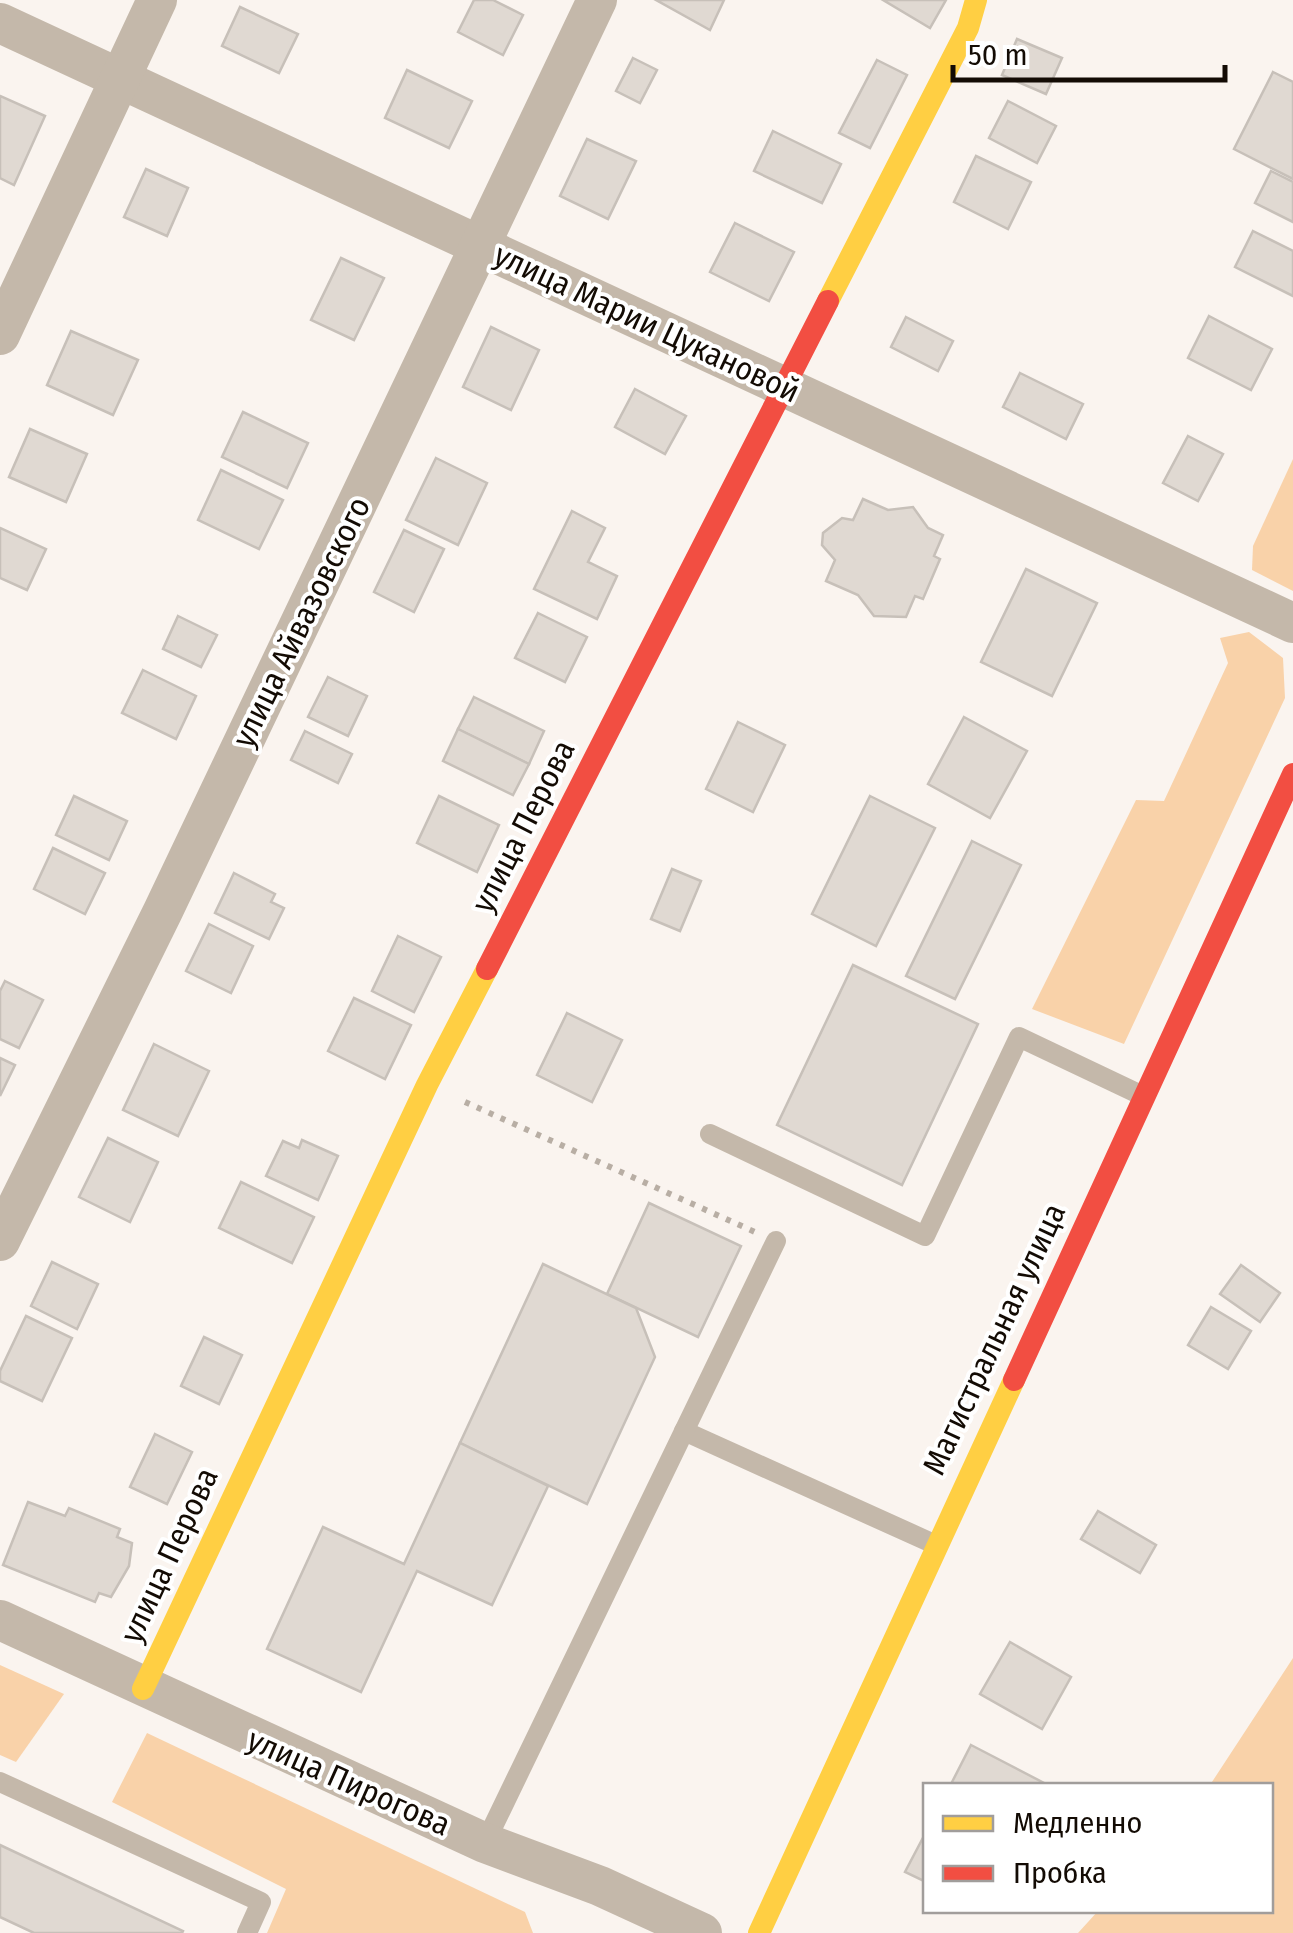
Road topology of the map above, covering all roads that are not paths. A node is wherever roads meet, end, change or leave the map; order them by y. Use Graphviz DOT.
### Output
graph roads {
  1 [pos="157,0"];
  2 [pos="597,0"];
  3 [pos="976,0"];
  4 [pos="0,23"];
  5 [pos="119,79"];
  6 [pos="482,247"];
  7 [pos="0,335"];
  8 [pos="782,386"];
  9 [pos="1293,623"];
  10 [pos="1293,774"];
  11 [pos="1143,1096"];
  12 [pos="710,1134"];
  13 [pos="0,1241"];
  14 [pos="776,1241"];
  15 [pos="684,1431"];
  16 [pos="934,1544"];
  17 [pos="0,1620"];
  18 [pos="142,1689"];
  19 [pos="0,1782"];
  20 [pos="485,1843"];
  21 [pos="247,1933"];
  22 [pos="702,1933"];
  23 [pos="758,1933"];
  1 -- 5 [label="street"];
  2 -- 6 [label="street, улица Айвазовского"];
  3 -- 8 [label="street, улица Перова"];
  4 -- 5 [label="street, улица Марии Цукановой"];
  5 -- 6 [label="street, улица Марии Цукановой"];
  5 -- 7 [label="street"];
  6 -- 8 [label="street, улица Марии Цукановой"];
  6 -- 13 [label="street, улица Айвазовского"];
  8 -- 9 [label="street, улица Марии Цукановой"];
  8 -- 18 [label="street, улица Перова"];
  10 -- 11 [label="street, Магистральная улица"];
  11 -- 12 [label="lane"];
  11 -- 16 [label="street, Магистральная улица"];
  14 -- 15 [label="lane"];
  15 -- 16 [label="lane"];
  15 -- 20 [label="lane"];
  16 -- 23 [label="street, Магистральная улица"];
  17 -- 18 [label="street, улица Пирогова"];
  18 -- 20 [label="street, улица Пирогова"];
  19 -- 21 [label="lane"];
  20 -- 22 [label="street, улица Пирогова"];
}
